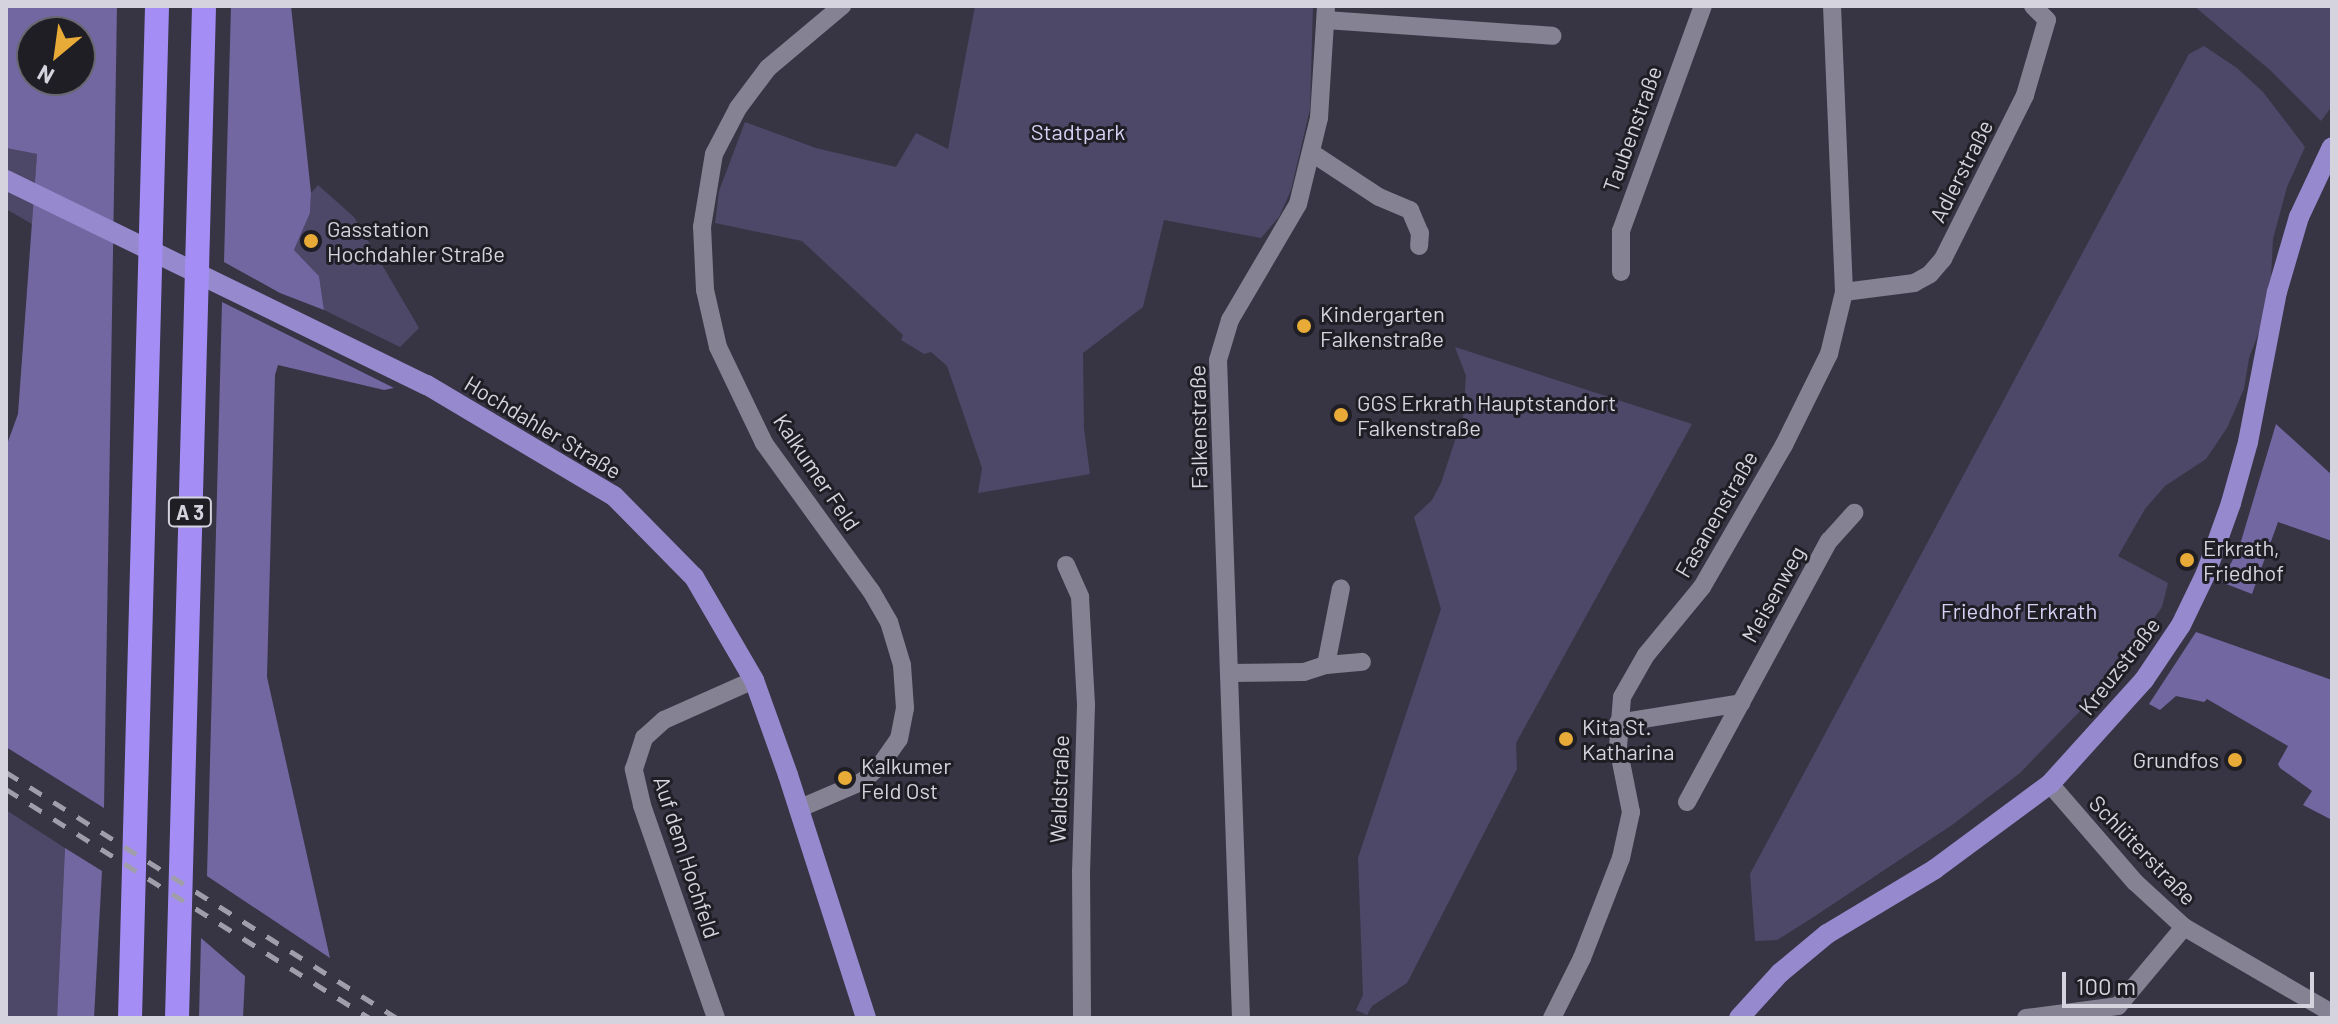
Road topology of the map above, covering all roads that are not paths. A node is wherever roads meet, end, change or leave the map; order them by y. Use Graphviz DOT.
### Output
graph roads {
  1 [pos="157,6"];
  2 [pos="204,6"];
  3 [pos="842,6"];
  4 [pos="1703,6"];
  5 [pos="1832,6"];
  6 [pos="2033,6"];
  7 [pos="1326,13"];
  8 [pos="1552,36"];
  9 [pos="2332,147"];
  10 [pos="1312,153"];
  11 [pos="6,180"];
  12 [pos="1419,246"];
  13 [pos="1621,272"];
  14 [pos="1844,292"];
  15 [pos="1854,513"];
  16 [pos="1066,565"];
  17 [pos="1341,588"];
  18 [pos="1362,662"];
  19 [pos="1326,665"];
  20 [pos="1230,673"];
  21 [pos="754,680"];
  22 [pos="1741,703"];
  23 [pos="1618,723"];
  24 [pos="2050,784"];
  25 [pos="1687,802"];
  26 [pos="798,809"];
  27 [pos="2184,927"];
  28 [pos="2121,1012"];
  29 [pos="2332,1013"];
  30 [pos="130,1018"];
  31 [pos="177,1018"];
  32 [pos="716,1018"];
  33 [pos="866,1018"];
  34 [pos="1082,1018"];
  35 [pos="1241,1018"];
  36 [pos="1552,1018"];
  37 [pos="1739,1018"];
  38 [pos="2026,1018"];
  1 -- 30 [label="highway, A 3"];
  2 -- 31 [label="highway, A 3"];
  3 -- 26 [label="street, Kalkumer Feld"];
  4 -- 13 [label="street, Taubenstraße"];
  5 -- 14 [label="street, Fasanenstraße"];
  6 -- 14 [label="street, Adlerstraße"];
  7 -- 8 [label="street"];
  7 -- 10 [label="street, Falkenstraße"];
  9 -- 24 [label="main road, Kreuzstraße"];
  10 -- 12 [label="street"];
  10 -- 20 [label="street, Falkenstraße"];
  11 -- 21 [label="main road, Hochdahler Straße"];
  14 -- 23 [label="street, Fasanenstraße"];
  15 -- 22 [label="street, Meisenweg"];
  16 -- 34 [label="street, Waldstraße"];
  17 -- 19 [label="street"];
  18 -- 19 [label="street"];
  19 -- 20 [label="street"];
  20 -- 35 [label="street, Falkenstraße"];
  21 -- 26 [label="main road, Hochdahler Straße"];
  21 -- 32 [label="street, Auf dem Hochfeld"];
  22 -- 23 [label="street"];
  22 -- 25 [label="street, Meisenweg"];
  23 -- 36 [label="street, Fasanenstraße"];
  24 -- 27 [label="street, Schlüterstraße"];
  24 -- 37 [label="main road, Kreuzstraße"];
  26 -- 33 [label="main road, Hochdahler Straße"];
  27 -- 28 [label="street"];
  27 -- 29 [label="street, Schlüterstraße"];
  28 -- 38 [label="street"];
}
